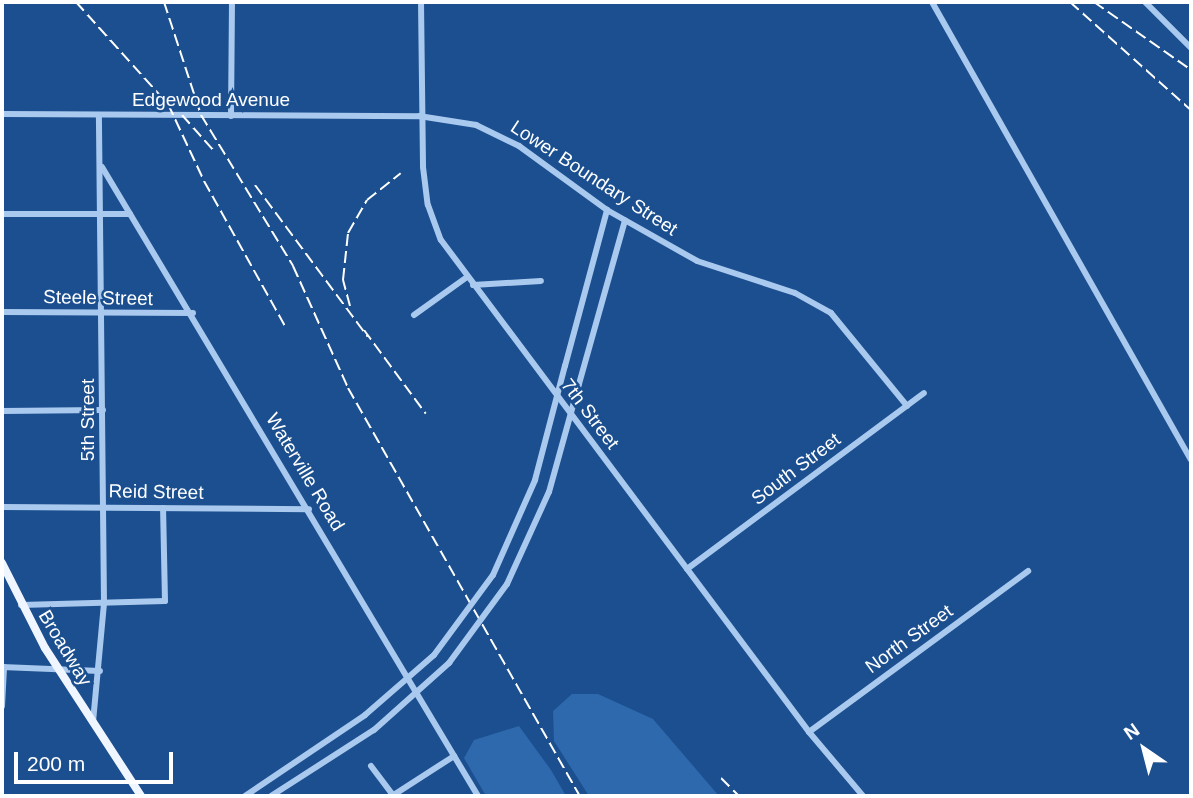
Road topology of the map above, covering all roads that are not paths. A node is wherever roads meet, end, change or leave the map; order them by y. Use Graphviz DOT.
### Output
graph roads {
  1 [pos="232,2"];
  2 [pos="421,2"];
  3 [pos="932,2"];
  4 [pos="1145,2"];
  5 [pos="1191,48"];
  6 [pos="2,114"];
  7 [pos="99,116"];
  8 [pos="231,116"];
  9 [pos="419,116"];
  10 [pos="102,166"];
  11 [pos="607,210"];
  12 [pos="2,214"];
  13 [pos="102,214"];
  14 [pos="130,214"];
  15 [pos="625,220"];
  16 [pos="467,277"];
  17 [pos="541,281"];
  18 [pos="473,285"];
  19 [pos="2,312"];
  20 [pos="103,313"];
  21 [pos="193,313"];
  22 [pos="414,314"];
  23 [pos="924,393"];
  24 [pos="906,406"];
  25 [pos="2,411"];
  26 [pos="103,411"];
  27 [pos="1191,460"];
  28 [pos="104,506"];
  29 [pos="2,507"];
  30 [pos="163,508"];
  31 [pos="309,509"];
  32 [pos="2,563"];
  33 [pos="687,569"];
  34 [pos="1028,571"];
  35 [pos="103,603"];
  36 [pos="21,605"];
  37 [pos="3,667"];
  38 [pos="58,669"];
  39 [pos="100,671"];
  40 [pos="2,706"];
  41 [pos="93,723"];
  42 [pos="809,732"];
  43 [pos="454,756"];
  44 [pos="371,766"];
  45 [pos="141,796"];
  46 [pos="245,796"];
  47 [pos="271,796"];
  48 [pos="393,796"];
  49 [pos="478,796"];
  50 [pos="863,796"];
  1 -- 8 [label="street"];
  2 -- 9 [label="street, 7th Street"];
  3 -- 27 [label="street"];
  4 -- 5 [label="street"];
  6 -- 7 [label="street, Edgewood Avenue"];
  7 -- 8 [label="street, Edgewood Avenue"];
  7 -- 10 [label="street, 5th Street"];
  8 -- 9 [label="street, Edgewood Avenue"];
  9 -- 11 [label="street, Lower Boundary Street"];
  9 -- 16 [label="street, 7th Street"];
  10 -- 13 [label="street, 5th Street"];
  10 -- 14 [label="street, Waterville Road"];
  11 -- 15 [label="street, Lower Boundary Street"];
  11 -- 46 [label="street, bridge"];
  12 -- 13 [label="street"];
  13 -- 14 [label="street"];
  13 -- 20 [label="street, 5th Street"];
  14 -- 21 [label="street, Waterville Road"];
  15 -- 24 [label="street, Lower Boundary Street"];
  15 -- 47 [label="street, bridge"];
  16 -- 18 [label="street, 7th Street"];
  16 -- 22 [label="street"];
  17 -- 18 [label="street"];
  18 -- 33 [label="street, 7th Street"];
  19 -- 20 [label="street, Steele Street"];
  20 -- 21 [label="street, Steele Street"];
  20 -- 26 [label="street, 5th Street"];
  21 -- 31 [label="street, Waterville Road"];
  23 -- 24 [label="street, South Street"];
  24 -- 33 [label="street, South Street"];
  25 -- 26 [label="street"];
  26 -- 28 [label="street, 5th Street"];
  28 -- 29 [label="street, Reid Street"];
  28 -- 30 [label="street, Reid Street"];
  28 -- 35 [label="street, 5th Street"];
  30 -- 31 [label="street, Reid Street"];
  30 -- 35 [label="street"];
  31 -- 43 [label="street, Waterville Road"];
  32 -- 36 [label="main road, Broadway"];
  33 -- 42 [label="street, 7th Street"];
  34 -- 42 [label="street, North Street"];
  35 -- 36 [label="street"];
  35 -- 39 [label="street, 5th Street"];
  36 -- 38 [label="main road, Broadway"];
  37 -- 38 [label="street"];
  37 -- 40 [label="street"];
  38 -- 39 [label="street"];
  38 -- 41 [label="main road, Broadway"];
  39 -- 41 [label="street, 5th Street"];
  41 -- 45 [label="main road, Broadway"];
  42 -- 50 [label="street, 7th Street"];
  43 -- 48 [label="street"];
  43 -- 49 [label="street, Waterville Road"];
  44 -- 48 [label="street"];
}
